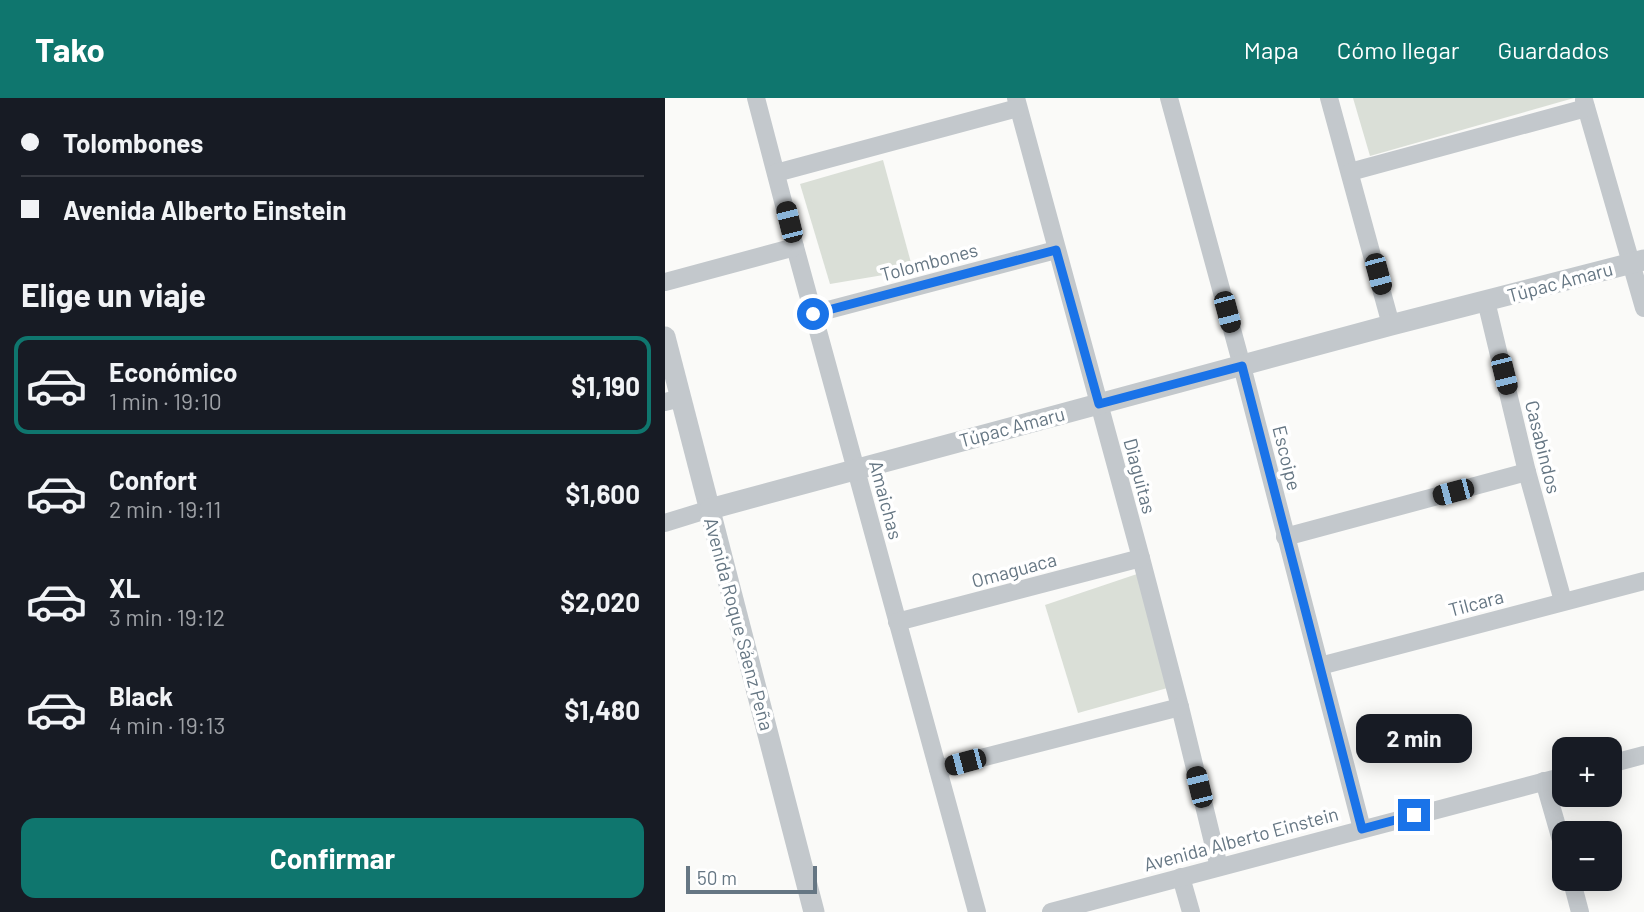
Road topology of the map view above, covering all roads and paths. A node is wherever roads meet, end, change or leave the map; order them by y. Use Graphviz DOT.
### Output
graph roads {
  1 [pos="756,98"];
  2 [pos="1169,98"];
  3 [pos="1329,98"];
  4 [pos="1017,103"];
  5 [pos="1585,103"];
  6 [pos="1350,172"];
  7 [pos="776,173"];
  8 [pos="795,247"];
  9 [pos="1056,250"];
  10 [pos="1638,262"];
  11 [pos="665,282"];
  12 [pos="1486,301"];
  13 [pos="1644,308"];
  14 [pos="813,314"];
  15 [pos="1391,325"];
  16 [pos="665,337"];
  17 [pos="1242,366"];
  18 [pos="673,400"];
  19 [pos="1099,404"];
  20 [pos="856,469"];
  21 [pos="1527,472"];
  22 [pos="710,509"];
  23 [pos="665,523"];
  24 [pos="1286,537"];
  25 [pos="1140,558"];
  26 [pos="1644,581"];
  27 [pos="1563,601"];
  28 [pos="897,622"];
  29 [pos="1320,666"];
  30 [pos="1180,707"];
  31 [pos="1644,755"];
  32 [pos="1622,761"];
  33 [pos="938,769"];
  34 [pos="1552,779"];
  35 [pos="1544,781"];
  36 [pos="1556,821"];
  37 [pos="1362,829"];
  38 [pos="1219,867"];
  39 [pos="1181,877"];
  40 [pos="1574,891"];
  41 [pos="814,912"];
  42 [pos="977,912"];
  43 [pos="1051,912"];
  44 [pos="1191,912"];
  45 [pos="1580,912"];
  1 -- 7 [label="street, Amaichas"];
  2 -- 17 [label="street, Escoipe"];
  3 -- 6 [label="street"];
  4 -- 7 [label="street"];
  4 -- 9 [label="street, Diaguitas"];
  5 -- 6 [label="street"];
  5 -- 10 [label="street"];
  6 -- 15 [label="street"];
  7 -- 8 [label="street, Amaichas"];
  8 -- 11 [label="street"];
  8 -- 14 [label="street, Amaichas"];
  9 -- 14 [label="street, Tolombones"];
  9 -- 19 [label="street, Diaguitas"];
  10 -- 12 [label="street, Túpac Amaru"];
  10 -- 13 [label="street"];
  12 -- 15 [label="street, Túpac Amaru"];
  12 -- 21 [label="street, Casabindos"];
  14 -- 20 [label="street, Amaichas"];
  15 -- 17 [label="street, Túpac Amaru"];
  16 -- 18 [label="street, Avenida Roque Sáenz Peña"];
  17 -- 19 [label="street, Túpac Amaru"];
  17 -- 24 [label="street, Escoipe"];
  18 -- 22 [label="street, Avenida Roque Sáenz Peña"];
  19 -- 20 [label="street, Túpac Amaru"];
  19 -- 25 [label="street, Diaguitas"];
  20 -- 22 [label="street, Túpac Amaru"];
  20 -- 28 [label="street, Amaichas"];
  21 -- 24 [label="street"];
  21 -- 27 [label="street, Casabindos"];
  22 -- 23 [label="street, Túpac Amaru"];
  22 -- 41 [label="street, Avenida Roque Sáenz Peña"];
  24 -- 29 [label="street, Escoipe"];
  25 -- 28 [label="street, Omaguaca"];
  25 -- 30 [label="street, Diaguitas"];
  26 -- 27 [label="street, Tilcara"];
  27 -- 29 [label="street, Tilcara"];
  28 -- 33 [label="street, Amaichas"];
  29 -- 37 [label="street, Escoipe"];
  30 -- 33 [label="street"];
  30 -- 38 [label="street, Diaguitas"];
  31 -- 32 [label="street"];
  33 -- 42 [label="street, Amaichas"];
  34 -- 35 [label="street, Avenida Alberto Einstein"];
  35 -- 36 [label="street"];
  35 -- 37 [label="street, Avenida Alberto Einstein"];
  37 -- 38 [label="street, Avenida Alberto Einstein"];
  38 -- 39 [label="street, Avenida Alberto Einstein"];
  39 -- 43 [label="street, Avenida Alberto Einstein"];
  39 -- 44 [label="street"];
  40 -- 45 [label="street"];
}
